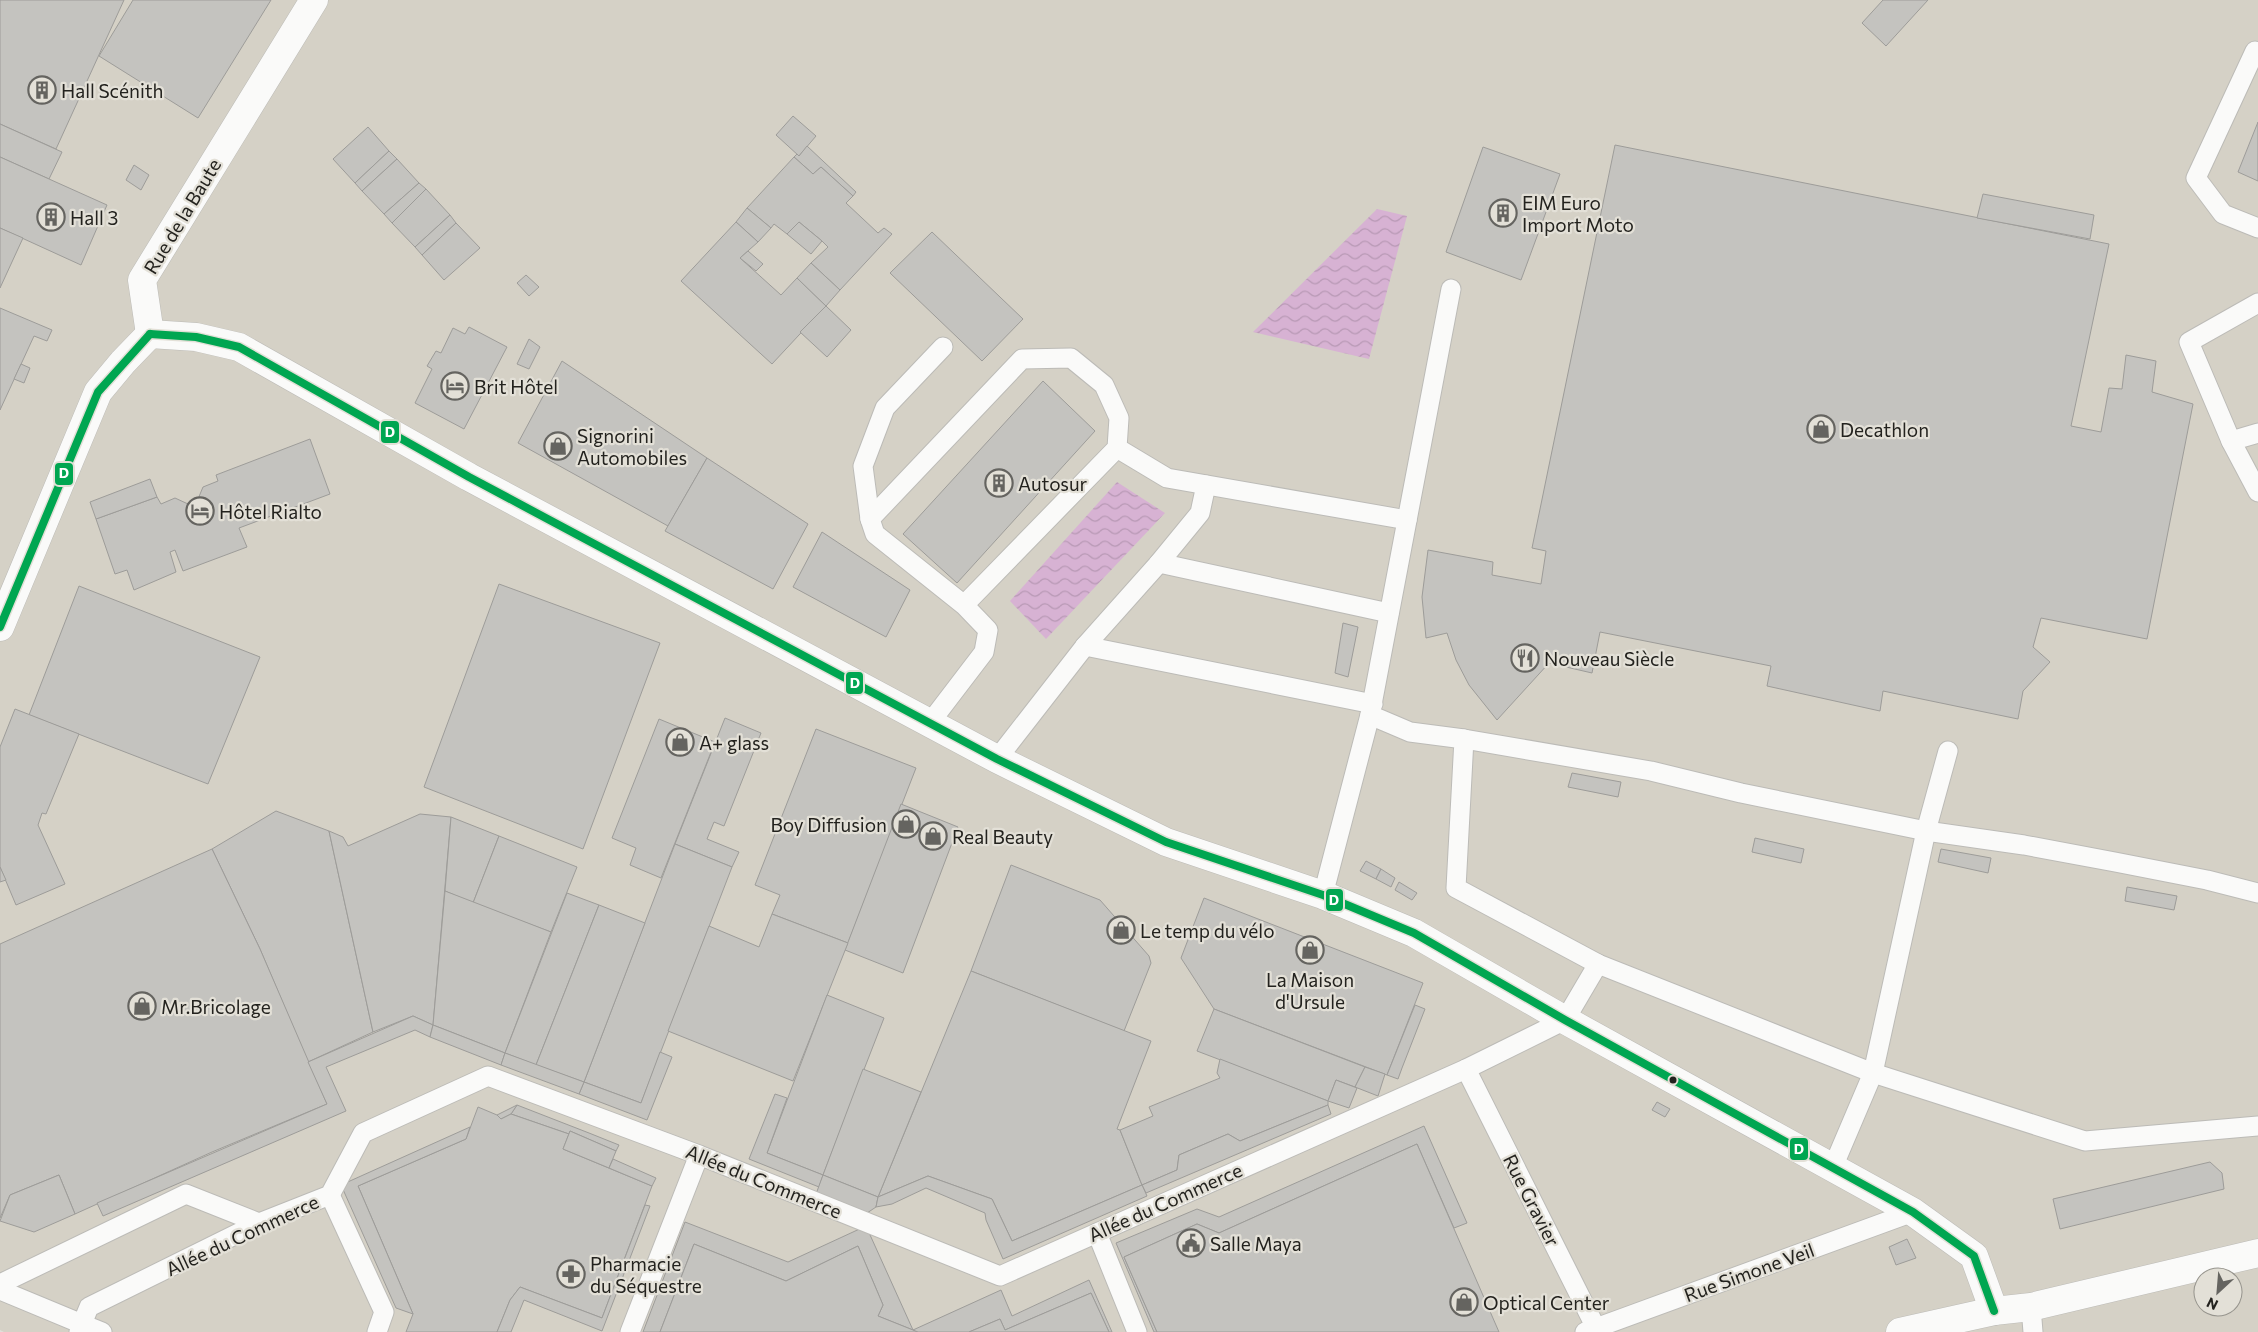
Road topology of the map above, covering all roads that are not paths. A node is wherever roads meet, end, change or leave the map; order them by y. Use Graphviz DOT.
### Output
graph roads {
  1 [pos="314,0"];
  2 [pos="2255,51"];
  3 [pos="2258,228"];
  4 [pos="1451,289"];
  5 [pos="2258,303"];
  6 [pos="150,334"];
  7 [pos="943,347"];
  8 [pos="2258,433"];
  9 [pos="2231,441"];
  10 [pos="1118,448"];
  11 [pos="1206,484"];
  12 [pos="2258,492"];
  13 [pos="870,519"];
  14 [pos="1407,520"];
  15 [pos="1159,562"];
  16 [pos="964,605"];
  17 [pos="1390,613"];
  18 [pos="0,627"];
  19 [pos="1085,646"];
  20 [pos="1371,710"];
  21 [pos="929,724"];
  22 [pos="1464,739"];
  23 [pos="1948,750"];
  24 [pos="997,759"];
  25 [pos="1926,832"];
  26 [pos="2258,893"];
  27 [pos="1323,895"];
  28 [pos="1598,964"];
  29 [pos="1565,1020"];
  30 [pos="1466,1069"];
  31 [pos="1873,1073"];
  32 [pos="2258,1126"];
  33 [pos="699,1155"];
  34 [pos="1833,1167"];
  35 [pos="330,1195"];
  36 [pos="1913,1212"];
  37 [pos="259,1223"];
  38 [pos="1097,1233"];
  39 [pos="2258,1253"];
  40 [pos="0,1284"];
  41 [pos="0,1290"];
  42 [pos="1994,1311"];
  43 [pos="2032,1320"];
  44 [pos="80,1328"];
  45 [pos="1593,1330"];
  46 [pos="102,1332"];
  47 [pos="377,1332"];
  48 [pos="630,1332"];
  49 [pos="1137,1332"];
  50 [pos="1900,1332"];
  1 -- 6 [label="street, Rue de la Baute"];
  2 -- 3 [label="lane"];
  4 -- 14 [label="lane"];
  5 -- 9 [label="lane"];
  6 -- 18 [label="street"];
  6 -- 21 [label="street"];
  7 -- 13 [label="lane"];
  8 -- 9 [label="lane"];
  9 -- 12 [label="lane"];
  10 -- 11 [label="lane"];
  10 -- 13 [label="lane"];
  10 -- 16 [label="lane"];
  11 -- 14 [label="lane"];
  11 -- 15 [label="lane"];
  13 -- 16 [label="lane"];
  14 -- 17 [label="lane"];
  15 -- 17 [label="lane"];
  15 -- 19 [label="lane"];
  16 -- 21 [label="lane"];
  17 -- 20 [label="lane"];
  19 -- 20 [label="lane"];
  19 -- 24 [label="lane"];
  20 -- 22 [label="lane"];
  20 -- 27 [label="lane"];
  21 -- 24 [label="street"];
  22 -- 25 [label="lane"];
  22 -- 28 [label="lane"];
  23 -- 25 [label="lane"];
  24 -- 27 [label="street"];
  25 -- 26 [label="lane"];
  25 -- 31 [label="lane"];
  27 -- 29 [label="street"];
  28 -- 29 [label="lane"];
  28 -- 31 [label="lane"];
  29 -- 30 [label="lane, Allée du Commerce"];
  29 -- 34 [label="street"];
  30 -- 38 [label="lane, Allée du Commerce"];
  30 -- 45 [label="lane, Rue Gravier"];
  31 -- 32 [label="lane"];
  31 -- 34 [label="lane"];
  33 -- 35 [label="lane, Allée du Commerce"];
  33 -- 38 [label="lane, Allée du Commerce"];
  33 -- 48 [label="lane"];
  34 -- 36 [label="street"];
  35 -- 37 [label="lane, Allée du Commerce"];
  35 -- 47 [label="lane"];
  36 -- 42 [label="street"];
  36 -- 45 [label="lane, Rue Simone Veil"];
  37 -- 40 [label="lane"];
  37 -- 44 [label="lane, Allée du Commerce"];
  38 -- 49 [label="lane"];
  39 -- 43 [label="street"];
  41 -- 44 [label="lane"];
  42 -- 43 [label="street"];
  42 -- 50 [label="street"];
  44 -- 46 [label="lane"];
}
